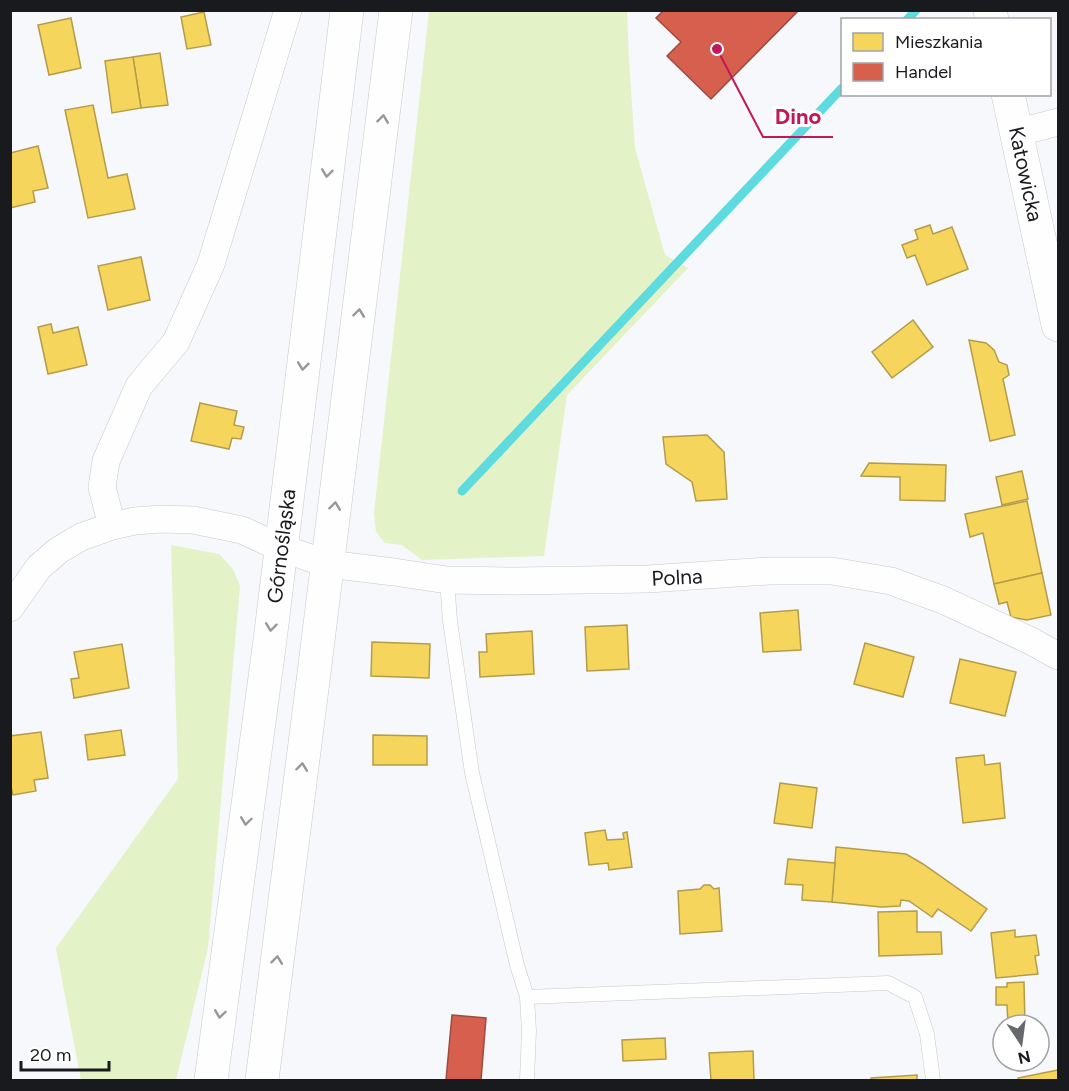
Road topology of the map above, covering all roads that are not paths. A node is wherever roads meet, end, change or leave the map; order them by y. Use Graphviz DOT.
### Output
graph roads {
  1 [pos="288,10"];
  2 [pos="347,10"];
  3 [pos="396,10"];
  4 [pos="1008,96"];
  5 [pos="1059,122"];
  6 [pos="1016,133"];
  7 [pos="1059,325"];
  8 [pos="112,526"];
  9 [pos="281,548"];
  10 [pos="328,564"];
  11 [pos="447,580"];
  12 [pos="10,608"];
  13 [pos="1059,656"];
  14 [pos="527,997"];
  15 [pos="211,1080"];
  16 [pos="262,1080"];
  17 [pos="527,1080"];
  18 [pos="933,1080"];
  1 -- 8 [label="street"];
  2 -- 9 [label="main road, Górnośląska, one-way"];
  10 -- 3 [label="main road, one-way"];
  4 -- 6 [label="main road, Katowicka"];
  5 -- 6 [label="street"];
  6 -- 7 [label="main road, Katowicka"];
  8 -- 9 [label="street, Polna"];
  8 -- 12 [label="street, Polna"];
  9 -- 10 [label="street, Polna"];
  9 -- 15 [label="main road, Górnośląska, one-way"];
  10 -- 11 [label="street, Polna"];
  16 -- 10 [label="main road, one-way"];
  11 -- 13 [label="street, Polna"];
  11 -- 14 [label="lane"];
  14 -- 17 [label="lane"];
  14 -- 18 [label="lane"];
}
